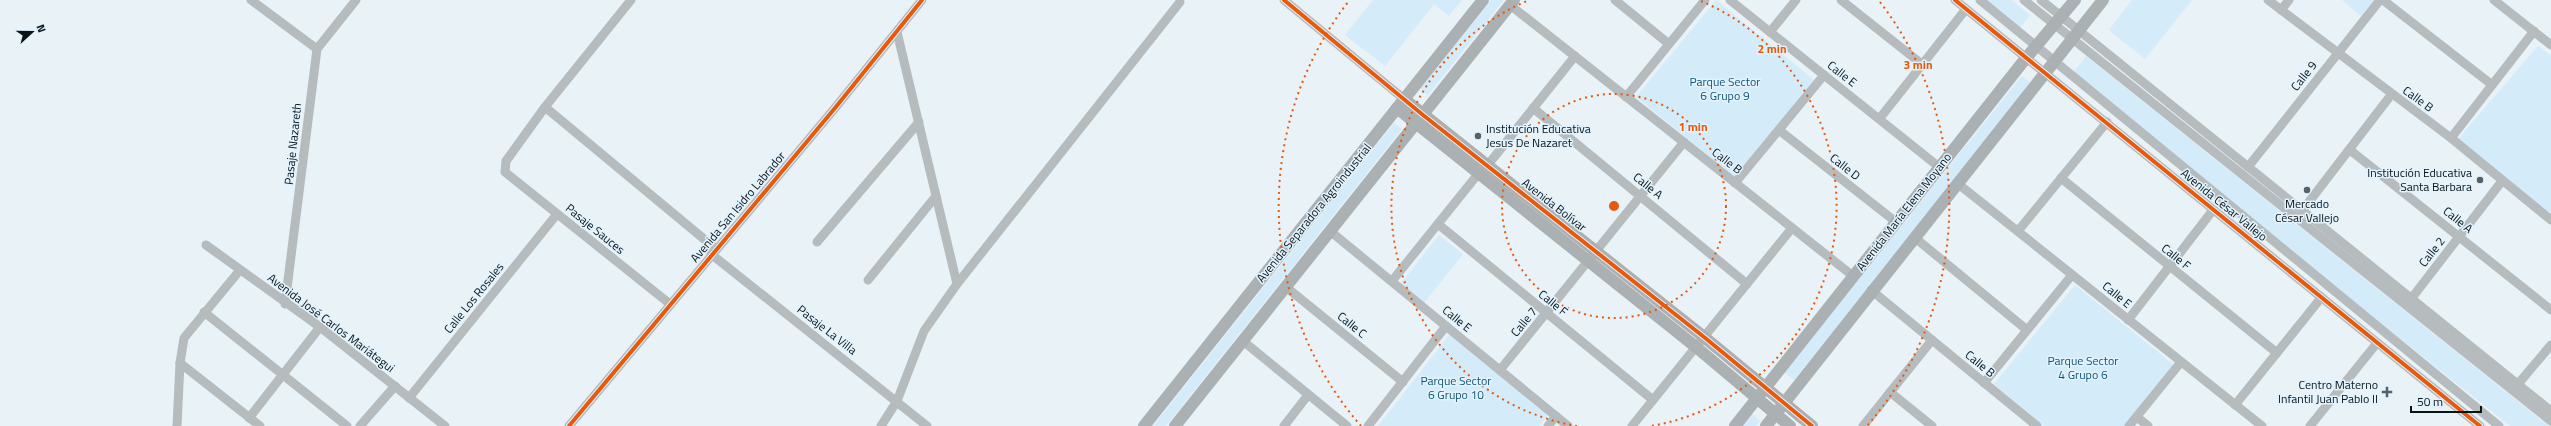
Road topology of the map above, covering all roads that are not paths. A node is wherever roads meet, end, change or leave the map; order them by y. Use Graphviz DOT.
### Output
graph roads {
  1 [pos="251,0"];
  2 [pos="356,0"];
  3 [pos="631,0"];
  4 [pos="922,0"];
  5 [pos="1284,0"];
  6 [pos="1484,0"];
  7 [pos="1615,0"];
  8 [pos="1705,0"];
  9 [pos="1730,0"];
  10 [pos="1796,0"];
  11 [pos="1841,0"];
  12 [pos="1955,0"];
  13 [pos="1980,0"];
  14 [pos="2024,0"];
  15 [pos="2041,0"];
  16 [pos="2075,0"];
  17 [pos="2103,0"];
  18 [pos="2268,0"];
  19 [pos="2289,0"];
  20 [pos="2380,0"];
  21 [pos="2383,0"];
  22 [pos="2494,0"];
  23 [pos="1180,2"];
  24 [pos="1512,3"];
  25 [pos="1966,9"];
  26 [pos="2281,10"];
  27 [pos="2058,20"];
  28 [pos="2534,31"];
  29 [pos="897,32"];
  30 [pos="1770,32"];
  31 [pos="2075,34"];
  32 [pos="1669,44"];
  33 [pos="2551,45"];
  34 [pos="2036,46"];
  35 [pos="317,49"];
  36 [pos="2337,53"];
  37 [pos="1574,56"];
  38 [pos="2026,58"];
  39 [pos="2054,61"];
  40 [pos="1923,65"];
  41 [pos="2044,73"];
  42 [pos="1824,75"];
  43 [pos="2491,84"];
  44 [pos="2391,95"];
  45 [pos="1626,97"];
  46 [pos="1401,104"];
  47 [pos="545,107"];
  48 [pos="1533,108"];
  49 [pos="1880,118"];
  50 [pos="1419,119"];
  51 [pos="919,122"];
  52 [pos="2106,122"];
  53 [pos="1779,130"];
  54 [pos="2451,138"];
  55 [pos="1684,142"];
  56 [pos="2350,150"];
  57 [pos="1939,167"];
  58 [pos="2248,167"];
  59 [pos="1483,170"];
  60 [pos="2061,178"];
  61 [pos="2502,182"];
  62 [pos="1735,183"];
  63 [pos="1957,183"];
  64 [pos="936,196"];
  65 [pos="1640,196"];
  66 [pos="2213,210"];
  67 [pos="2302,211"];
  68 [pos="557,214"];
  69 [pos="2551,220"];
  70 [pos="1896,222"];
  71 [pos="1438,224"];
  72 [pos="1792,228"];
  73 [pos="1330,231"];
  74 [pos="2018,231"];
  75 [pos="1914,237"];
  76 [pos="2459,237"];
  77 [pos="817,242"];
  78 [pos="206,246"];
  79 [pos="714,251"];
  80 [pos="1596,251"];
  81 [pos="1589,261"];
  82 [pos="2170,267"];
  83 [pos="240,270"];
  84 [pos="2072,275"];
  85 [pos="1853,276"];
  86 [pos="868,280"];
  87 [pos="1392,282"];
  88 [pos="957,284"];
  89 [pos="1747,284"];
  90 [pos="1286,287"];
  91 [pos="1871,290"];
  92 [pos="2321,298"];
  93 [pos="2411,299"];
  94 [pos="285,304"];
  95 [pos="670,304"];
  96 [pos="2551,310"];
  97 [pos="204,312"];
  98 [pos="1546,313"];
  99 [pos="2128,320"];
  100 [pos="1446,326"];
  101 [pos="320,327"];
  102 [pos="2027,330"];
  103 [pos="1704,337"];
  104 [pos="1932,340"];
  105 [pos="1243,341"];
  106 [pos="2376,342"];
  107 [pos="2551,345"];
  108 [pos="1696,347"];
  109 [pos="2277,353"];
  110 [pos="2181,362"];
  111 [pos="180,363"];
  112 [pos="1500,370"];
  113 [pos="283,375"];
  114 [pos="1403,382"];
  115 [pos="1984,383"];
  116 [pos="2518,384"];
  117 [pos="395,386"];
  118 [pos="1766,388"];
  119 [pos="1890,392"];
  120 [pos="1308,395"];
  121 [pos="409,398"];
  122 [pos="1757,399"];
  123 [pos="1653,400"];
  124 [pos="897,401"];
  125 [pos="1783,403"];
  126 [pos="2235,405"];
  127 [pos="2551,411"];
  128 [pos="1775,414"];
  129 [pos="1556,416"];
  130 [pos="2137,417"];
  131 [pos="249,418"];
  132 [pos="2551,421"];
  133 [pos="177,426"];
  134 [pos="260,426"];
  135 [pos="346,426"];
  136 [pos="360,426"];
  137 [pos="444,426"];
  138 [pos="569,426"];
  139 [pos="881,426"];
  140 [pos="927,426"];
  141 [pos="1144,426"];
  142 [pos="1175,426"];
  143 [pos="1284,426"];
  144 [pos="1347,426"];
  145 [pos="1368,426"];
  146 [pos="1548,426"];
  147 [pos="1568,426"];
  148 [pos="1632,426"];
  149 [pos="1735,426"];
  150 [pos="1766,426"];
  151 [pos="1790,426"];
  152 [pos="1812,426"];
  153 [pos="1863,426"];
  154 [pos="1932,426"];
  155 [pos="2037,426"];
  156 [pos="2129,426"];
  157 [pos="2148,426"];
  158 [pos="2262,426"];
  159 [pos="2310,426"];
  160 [pos="2480,426"];
  161 [pos="2499,426"];
  1 -- 35 [label="street"];
  2 -- 35 [label="street"];
  3 -- 47 [label="street"];
  4 -- 29 [label="street, Avenida San Isidro Labrador"];
  5 -- 46 [label="street, Avenida Bolívar"];
  6 -- 46 [label="street, Avenida Separadora Agroindustrial"];
  7 -- 32 [label="street"];
  8 -- 32 [label="street"];
  9 -- 30 [label="street, Calle E"];
  10 -- 30 [label="street"];
  11 -- 40 [label="street"];
  12 -- 25 [label="street, Avenida César Vallejo"];
  13 -- 34 [label="street, Avenida César Vallejo"];
  14 -- 27 [label="street"];
  15 -- 27 [label="street"];
  16 -- 27 [label="street, Avenida María Elena Moyano"];
  17 -- 31 [label="street, Avenida María Elena Moyano"];
  18 -- 26 [label="street, Calle B"];
  19 -- 26 [label="street"];
  20 -- 36 [label="street, Calle 9"];
  21 -- 43 [label="street"];
  22 -- 28 [label="street"];
  23 -- 88 [label="street"];
  24 -- 37 [label="street, Calle B"];
  24 -- 50 [label="street, Avenida Separadora Agroindustrial"];
  25 -- 38 [label="street, Avenida César Vallejo"];
  25 -- 40 [label="street"];
  26 -- 36 [label="street, Calle B"];
  27 -- 31 [label="street"];
  27 -- 34 [label="street, Avenida María Elena Moyano"];
  28 -- 33 [label="street"];
  28 -- 43 [label="street"];
  29 -- 51 [label="street"];
  29 -- 79 [label="street, Avenida San Isidro Labrador"];
  30 -- 42 [label="street, Calle E"];
  31 -- 39 [label="street, Avenida María Elena Moyano"];
  31 -- 58 [label="street"];
  31 -- 132 [label="street"];
  32 -- 45 [label="street"];
  34 -- 38 [label="street, Avenida María Elena Moyano"];
  34 -- 39 [label="street, Avenida César Vallejo"];
  35 -- 94 [label="street, Pasaje Nazareth"];
  36 -- 44 [label="street, Calle B"];
  36 -- 58 [label="street, Calle 9"];
  37 -- 45 [label="street, Calle B"];
  37 -- 48 [label="street"];
  38 -- 41 [label="street, Avenida César Vallejo"];
  38 -- 57 [label="street, Avenida María Elena Moyano"];
  39 -- 41 [label="street, Avenida María Elena Moyano"];
  39 -- 161 [label="street, Avenida César Vallejo"];
  40 -- 49 [label="street"];
  41 -- 52 [label="street, Avenida César Vallejo"];
  41 -- 63 [label="street, Avenida María Elena Moyano"];
  42 -- 49 [label="street, Calle E"];
  42 -- 53 [label="street"];
  43 -- 54 [label="street"];
  44 -- 54 [label="street, Calle B"];
  44 -- 56 [label="street"];
  45 -- 55 [label="street, Calle B"];
  46 -- 50 [label="street, Avenida Bolívar"];
  46 -- 141 [label="street, Avenida Separadora Agroindustrial"];
  47 -- 68 [label="street, Pasaje Sauces"];
  47 -- 79 [label="street, Pasaje La Villa"];
  48 -- 59 [label="street"];
  48 -- 65 [label="street, Calle A"];
  49 -- 57 [label="street, Calle E"];
  50 -- 59 [label="street, Avenida Bolívar"];
  50 -- 73 [label="street, Avenida Separadora Agroindustrial"];
  51 -- 64 [label="street"];
  51 -- 77 [label="street"];
  52 -- 60 [label="street"];
  52 -- 66 [label="street, Avenida César Vallejo"];
  53 -- 62 [label="street"];
  53 -- 70 [label="street, Calle D"];
  54 -- 61 [label="street, Calle B"];
  55 -- 62 [label="street, Calle B"];
  55 -- 65 [label="street"];
  56 -- 67 [label="street"];
  56 -- 76 [label="street, Calle A"];
  57 -- 70 [label="street, Avenida María Elena Moyano"];
  58 -- 67 [label="street"];
  59 -- 71 [label="street"];
  59 -- 80 [label="street, Avenida Bolívar"];
  59 -- 81 [label="street, Avenida Bolívar"];
  60 -- 74 [label="street"];
  60 -- 82 [label="street, Calle F"];
  61 -- 69 [label="street, Calle B"];
  61 -- 76 [label="street, Calle 2"];
  62 -- 72 [label="street, Calle B"];
  63 -- 74 [label="street, Calle E"];
  63 -- 75 [label="street, Avenida María Elena Moyano"];
  64 -- 86 [label="street"];
  64 -- 88 [label="street"];
  65 -- 80 [label="street"];
  65 -- 89 [label="street, Calle A"];
  66 -- 82 [label="street"];
  66 -- 92 [label="street, Avenida César Vallejo"];
  67 -- 93 [label="street"];
  68 -- 95 [label="street, Pasaje Sauces"];
  68 -- 121 [label="street, Calle Los Rosales"];
  70 -- 85 [label="street, Avenida María Elena Moyano"];
  71 -- 87 [label="street"];
  71 -- 98 [label="street, Calle F"];
  72 -- 85 [label="street, Calle B"];
  72 -- 89 [label="street"];
  73 -- 87 [label="street, Calle E"];
  73 -- 90 [label="street, Avenida Separadora Agroindustrial"];
  74 -- 84 [label="street, Calle E"];
  75 -- 91 [label="street, Avenida María Elena Moyano"];
  75 -- 102 [label="street"];
  76 -- 93 [label="street, Calle 2"];
  76 -- 96 [label="street, Calle A"];
  78 -- 83 [label="street, Avenida José Carlos Mariátegui"];
  79 -- 95 [label="street, Avenida San Isidro Labrador"];
  79 -- 124 [label="street, Pasaje La Villa"];
  80 -- 81 [label="street, Calle 7"];
  80 -- 103 [label="street, Avenida Bolívar"];
  81 -- 98 [label="street, Calle 7"];
  81 -- 108 [label="street, Avenida Bolívar"];
  82 -- 99 [label="street"];
  82 -- 109 [label="street, Calle F"];
  83 -- 94 [label="street, Avenida José Carlos Mariátegui"];
  83 -- 97 [label="street"];
  84 -- 99 [label="street, Calle E"];
  84 -- 102 [label="street"];
  85 -- 118 [label="street, Avenida María Elena Moyano"];
  87 -- 100 [label="street, Calle E"];
  88 -- 124 [label="street"];
  89 -- 103 [label="street"];
  90 -- 105 [label="street, Avenida Separadora Agroindustrial"];
  90 -- 114 [label="street, Calle C"];
  91 -- 104 [label="street, Calle B"];
  91 -- 125 [label="street, Avenida María Elena Moyano"];
  92 -- 106 [label="street, Avenida César Vallejo"];
  92 -- 109 [label="street"];
  93 -- 116 [label="street"];
  94 -- 101 [label="street, Avenida José Carlos Mariátegui"];
  95 -- 138 [label="street, Avenida San Isidro Labrador"];
  97 -- 111 [label="street"];
  97 -- 113 [label="street"];
  98 -- 112 [label="street, Calle 7"];
  98 -- 123 [label="street, Calle F"];
  99 -- 110 [label="street, Calle E"];
  100 -- 112 [label="street, Calle E"];
  100 -- 114 [label="street"];
  101 -- 113 [label="street"];
  101 -- 117 [label="street, Avenida José Carlos Mariátegui"];
  102 -- 115 [label="street"];
  103 -- 108 [label="street"];
  103 -- 118 [label="street, Avenida Bolívar"];
  104 -- 115 [label="street, Calle B"];
  104 -- 119 [label="street"];
  105 -- 120 [label="street"];
  105 -- 142 [label="street, Avenida Separadora Agroindustrial"];
  106 -- 159 [label="street"];
  106 -- 160 [label="street, Avenida César Vallejo"];
  107 -- 116 [label="street"];
  108 -- 122 [label="street, Avenida Bolívar"];
  108 -- 123 [label="street"];
  109 -- 126 [label="street"];
  110 -- 126 [label="street, Calle E"];
  110 -- 130 [label="street"];
  111 -- 131 [label="street"];
  111 -- 133 [label="street"];
  112 -- 129 [label="street, Calle E"];
  113 -- 131 [label="street"];
  113 -- 135 [label="street"];
  114 -- 145 [label="street"];
  115 -- 155 [label="street, Calle B"];
  116 -- 127 [label="street"];
  117 -- 121 [label="street, Avenida José Carlos Mariátegui"];
  117 -- 136 [label="street"];
  118 -- 122 [label="street, Avenida María Elena Moyano"];
  118 -- 125 [label="street, Avenida Bolívar"];
  119 -- 153 [label="street"];
  119 -- 154 [label="street"];
  120 -- 143 [label="street"];
  120 -- 144 [label="street"];
  121 -- 137 [label="street, Avenida José Carlos Mariátegui"];
  122 -- 128 [label="street, Avenida Bolívar"];
  122 -- 149 [label="street, Avenida María Elena Moyano"];
  123 -- 148 [label="street"];
  124 -- 139 [label="street"];
  124 -- 140 [label="street, Pasaje La Villa"];
  125 -- 128 [label="street, Avenida María Elena Moyano"];
  125 -- 152 [label="street, Avenida Bolívar"];
  126 -- 158 [label="street, Calle E"];
  128 -- 150 [label="street, Avenida María Elena Moyano"];
  128 -- 151 [label="street, Avenida Bolívar"];
  129 -- 146 [label="street"];
  129 -- 147 [label="street, Calle E"];
  130 -- 156 [label="street"];
  130 -- 157 [label="street"];
  131 -- 134 [label="street"];
}
